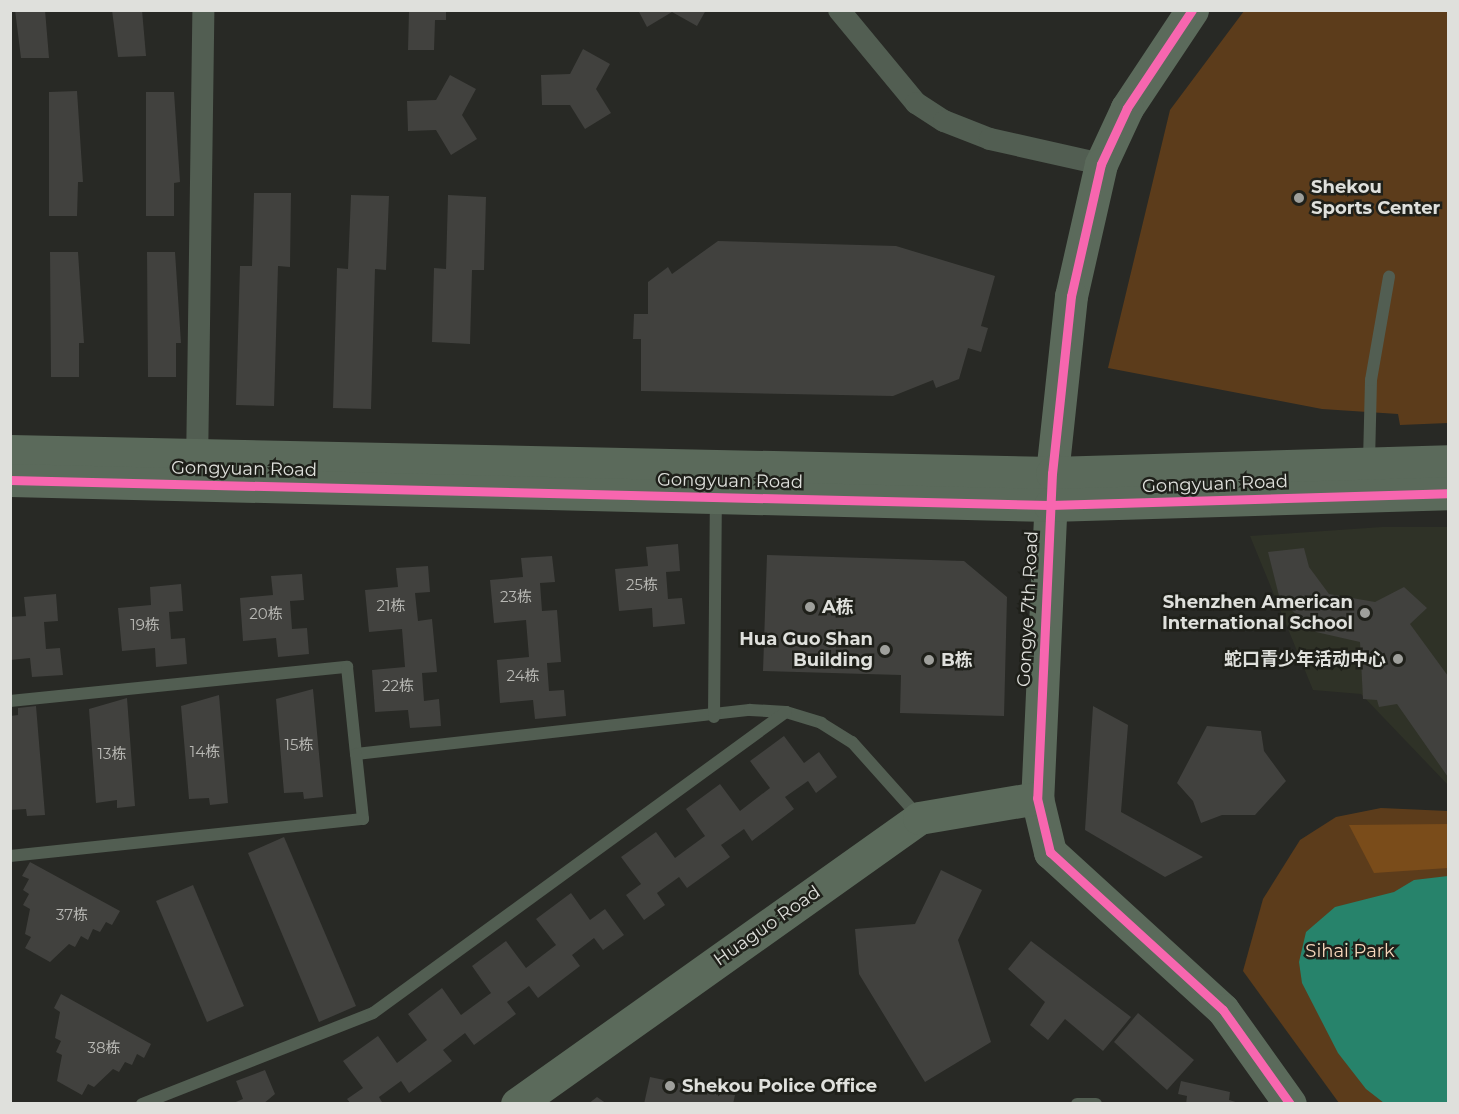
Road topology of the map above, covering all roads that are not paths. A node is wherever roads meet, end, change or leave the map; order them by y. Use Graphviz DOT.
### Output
graph roads {
  1 [pos="203,10"];
  2 [pos="839,10"];
  3 [pos="1192,10"];
  4 [pos="1101,164"];
  5 [pos="1389,277"];
  6 [pos="10,451"];
  7 [pos="1449,461"];
  8 [pos="1369,463"];
  9 [pos="197,470"];
  10 [pos="1052,473"];
  11 [pos="10,480"];
  12 [pos="1449,493"];
  13 [pos="716,498"];
  14 [pos="1050,505"];
  15 [pos="10,702"];
  16 [pos="786,712"];
  17 [pos="714,717"];
  18 [pos="356,754"];
  19 [pos="1037,798"];
  20 [pos="919,818"];
  21 [pos="10,856"];
  22 [pos="142,1104"];
  23 [pos="517,1104"];
  24 [pos="1077,1104"];
  25 [pos="1096,1104"];
  26 [pos="1290,1104"];
  1 -- 9 [label="street"];
  2 -- 4 [label="street"];
  3 -- 4 [label="street, Gongye 7th Road"];
  4 -- 10 [label="street, Gongye 7th Road"];
  5 -- 8 [label="lane"];
  6 -- 9 [label="street, Gongyuan Road"];
  7 -- 8 [label="street, Gongyuan Road"];
  8 -- 10 [label="street, Gongyuan Road"];
  9 -- 10 [label="street, Gongyuan Road"];
  9 -- 11 [label="street, Gongyuan Road"];
  9 -- 13 [label="street, Gongyuan Road"];
  10 -- 14 [label="street, Gongye 7th Road"];
  12 -- 14 [label="street, Gongyuan Road"];
  13 -- 14 [label="street, Gongyuan Road"];
  13 -- 17 [label="lane"];
  14 -- 19 [label="street, Gongye 7th Road"];
  15 -- 18 [label="lane"];
  16 -- 17 [label="lane"];
  16 -- 20 [label="lane"];
  16 -- 22 [label="lane"];
  17 -- 18 [label="lane"];
  18 -- 21 [label="lane"];
  19 -- 20 [label="street, Huaguo Road"];
  19 -- 26 [label="street, Gongye 7th Road"];
  20 -- 23 [label="street, Huaguo Road"];
  24 -- 25 [label="lane"];
}
